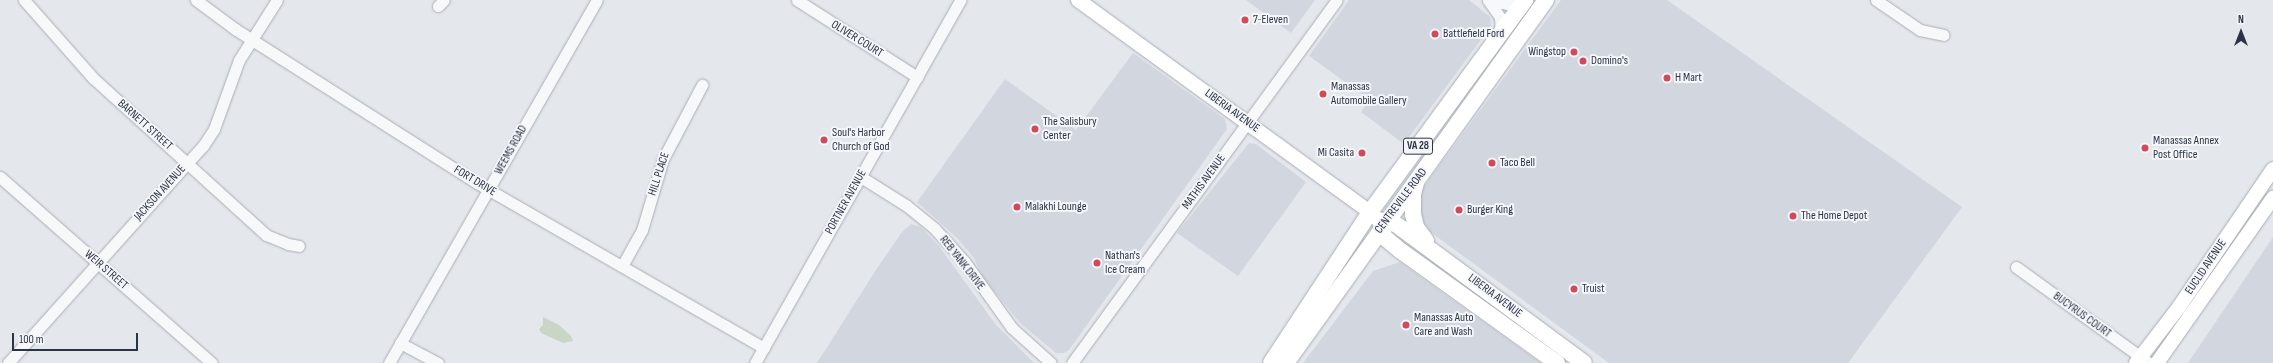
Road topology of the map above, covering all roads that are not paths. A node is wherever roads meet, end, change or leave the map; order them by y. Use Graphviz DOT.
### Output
graph roads {
  1 [pos="24,0"];
  2 [pos="196,0"];
  3 [pos="277,0"];
  4 [pos="597,0"];
  5 [pos="797,0"];
  6 [pos="960,0"];
  7 [pos="1078,0"];
  8 [pos="1337,0"];
  9 [pos="1517,0"];
  10 [pos="1525,0"];
  11 [pos="1546,0"];
  12 [pos="1876,0"];
  13 [pos="1489,1"];
  14 [pos="1501,34"];
  15 [pos="1943,35"];
  16 [pos="252,40"];
  17 [pos="917,77"];
  18 [pos="702,85"];
  19 [pos="1247,123"];
  20 [pos="187,163"];
  21 [pos="2273,169"];
  22 [pos="0,177"];
  23 [pos="861,177"];
  24 [pos="1418,178"];
  25 [pos="488,190"];
  26 [pos="2273,198"];
  27 [pos="1370,212"];
  28 [pos="1383,224"];
  29 [pos="299,246"];
  30 [pos="1401,251"];
  31 [pos="1436,253"];
  32 [pos="97,262"];
  33 [pos="1354,264"];
  34 [pos="622,266"];
  35 [pos="2016,267"];
  36 [pos="400,343"];
  37 [pos="764,348"];
  38 [pos="2142,361"];
  39 [pos="8,363"];
  40 [pos="212,363"];
  41 [pos="389,363"];
  42 [pos="438,363"];
  43 [pos="755,363"];
  44 [pos="1051,363"];
  45 [pos="1072,363"];
  46 [pos="1271,363"];
  47 [pos="1286,363"];
  48 [pos="1557,363"];
  49 [pos="1584,363"];
  50 [pos="2157,363"];
  1 -- 20 [label="street, BARNETT STREET"];
  2 -- 16 [label="street, FORT DRIVE"];
  3 -- 16 [label="street, JACKSON AVENUE"];
  4 -- 25 [label="street, WEEMS ROAD"];
  5 -- 17 [label="street, OLIVER COURT"];
  6 -- 17 [label="street, PORTNER AVENUE"];
  7 -- 19 [label="main road, LIBERIA AVENUE"];
  8 -- 19 [label="street, MATHIS AVENUE"];
  9 -- 13 [label="street"];
  10 -- 14 [label="highway, CENTREVILLE ROAD / VA 28"];
  11 -- 24 [label="highway, CENTREVILLE ROAD / VA 28"];
  12 -- 15 [label="street"];
  13 -- 14 [label="street"];
  14 -- 27 [label="highway, CENTREVILLE ROAD / VA 28"];
  16 -- 20 [label="street, JACKSON AVENUE"];
  16 -- 25 [label="street, FORT DRIVE"];
  17 -- 23 [label="street, PORTNER AVENUE"];
  18 -- 34 [label="street, HILL PLACE"];
  19 -- 27 [label="main road, LIBERIA AVENUE"];
  19 -- 45 [label="street, MATHIS AVENUE"];
  20 -- 29 [label="street, BARNETT STREET"];
  20 -- 32 [label="street, JACKSON AVENUE"];
  21 -- 38 [label="main road, EUCLID AVENUE"];
  22 -- 32 [label="street, WEIR STREET"];
  23 -- 37 [label="street, PORTNER AVENUE"];
  23 -- 44 [label="street, REB YANK DRIVE"];
  24 -- 28 [label="highway, CENTREVILLE ROAD / VA 28"];
  24 -- 31 [label="highway"];
  25 -- 34 [label="street, FORT DRIVE"];
  25 -- 36 [label="street, WEEMS ROAD"];
  26 -- 50 [label="main road, EUCLID AVENUE"];
  27 -- 28 [label="highway, LIBERIA AVENUE"];
  27 -- 46 [label="highway, CENTREVILLE ROAD / VA 28"];
  28 -- 30 [label="highway, LIBERIA AVENUE"];
  28 -- 31 [label="highway, LIBERIA AVENUE"];
  28 -- 33 [label="highway, CENTREVILLE ROAD / VA 28"];
  30 -- 33 [label="highway"];
  30 -- 48 [label="highway, LIBERIA AVENUE"];
  31 -- 49 [label="highway, LIBERIA AVENUE"];
  32 -- 39 [label="street, JACKSON AVENUE"];
  32 -- 40 [label="street, WEIR STREET"];
  33 -- 47 [label="highway, CENTREVILLE ROAD / VA 28"];
  34 -- 37 [label="street, FORT DRIVE"];
  35 -- 38 [label="street, BUCYRUS COURT"];
  36 -- 41 [label="street, WEEMS ROAD"];
  36 -- 42 [label="street"];
  37 -- 43 [label="street, PORTNER AVENUE"];
}
